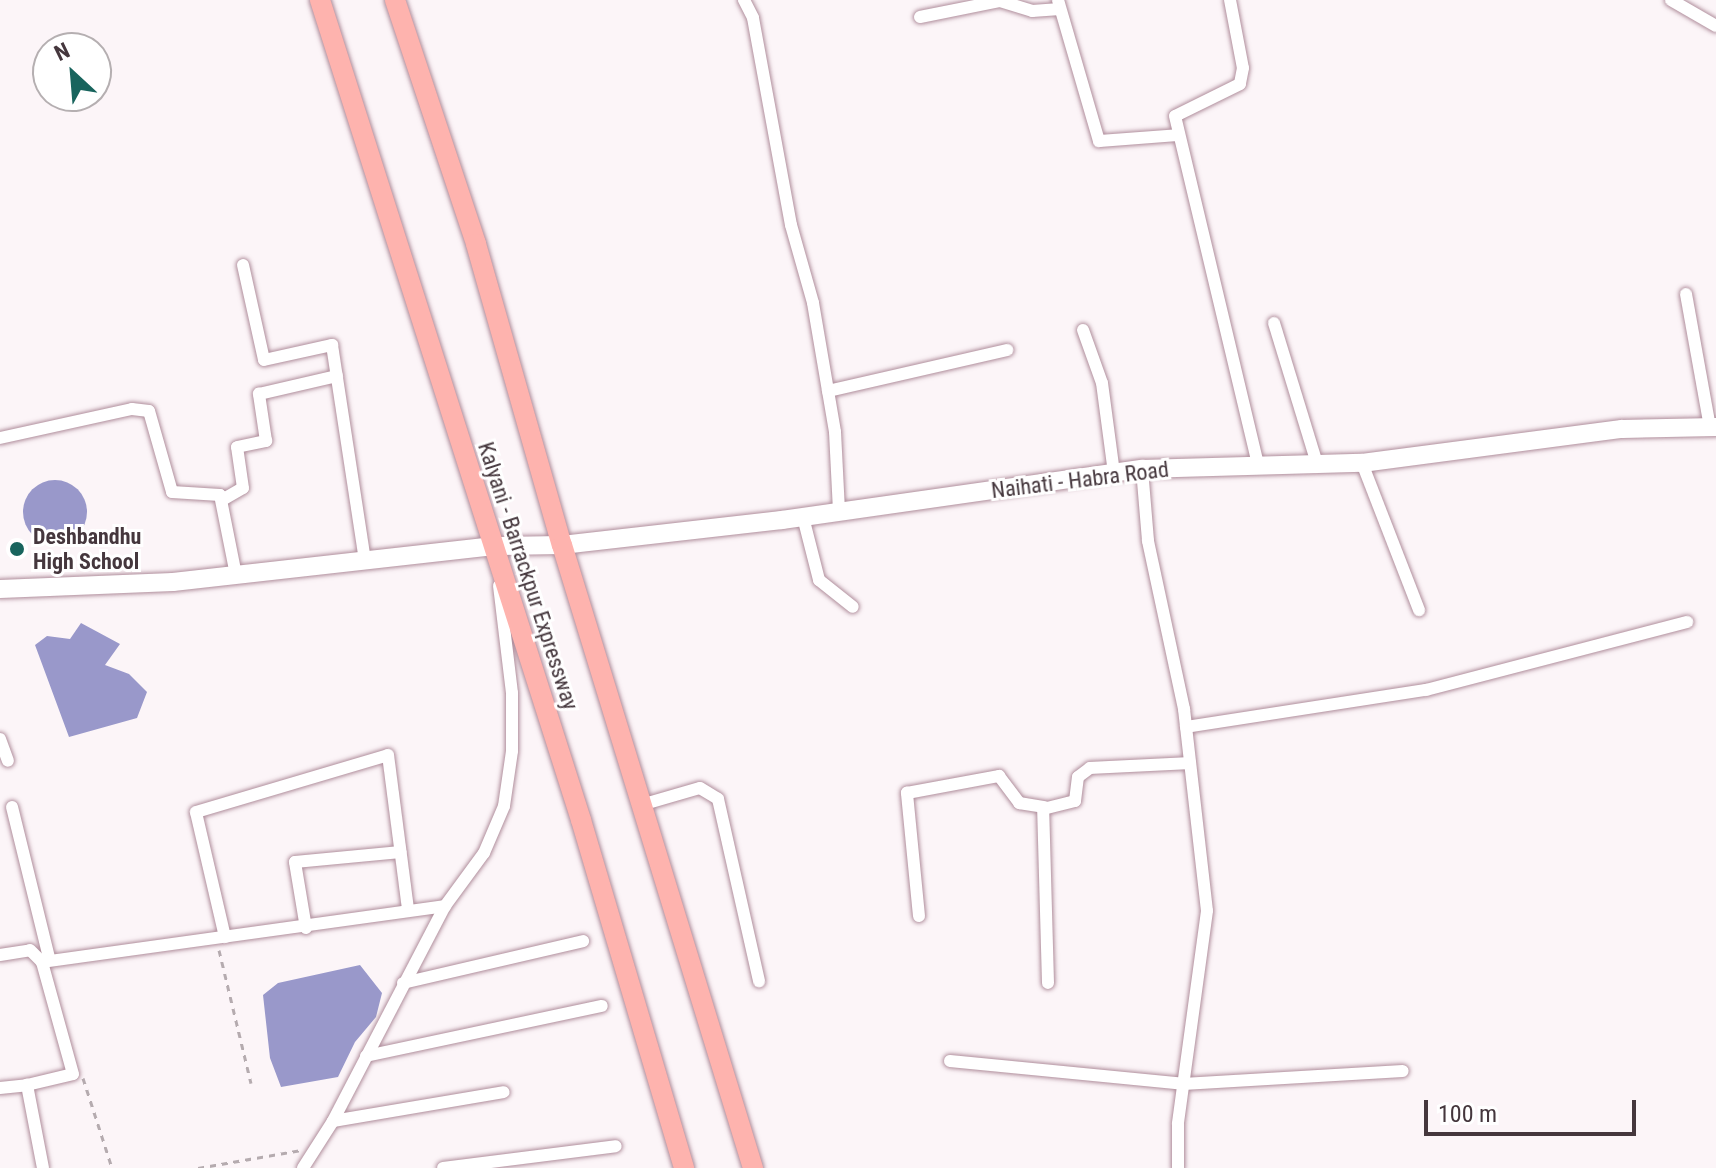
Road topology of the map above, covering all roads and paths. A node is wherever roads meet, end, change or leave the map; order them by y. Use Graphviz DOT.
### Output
graph roads {
  1 [pos="320,0"];
  2 [pos="395,0"];
  3 [pos="744,0"];
  4 [pos="1230,0"];
  5 [pos="1671,0"];
  6 [pos="1059,4"];
  7 [pos="920,17"];
  8 [pos="1716,26"];
  9 [pos="1178,135"];
  10 [pos="243,265"];
  11 [pos="1686,294"];
  12 [pos="1274,323"];
  13 [pos="1083,330"];
  14 [pos="1007,350"];
  15 [pos="337,376"];
  16 [pos="828,391"];
  17 [pos="1713,427"];
  18 [pos="0,438"];
  19 [pos="1362,463"];
  20 [pos="1317,464"];
  21 [pos="1258,465"];
  22 [pos="1142,469"];
  23 [pos="1114,473"];
  24 [pos="222,500"];
  25 [pos="839,512"];
  26 [pos="803,517"];
  27 [pos="562,545"];
  28 [pos="494,546"];
  29 [pos="365,560"];
  30 [pos="236,575"];
  31 [pos="0,589"];
  32 [pos="853,607"];
  33 [pos="1419,610"];
  34 [pos="1687,622"];
  35 [pos="1186,727"];
  36 [pos="0,739"];
  37 [pos="8,761"];
  38 [pos="1190,763"];
  39 [pos="641,805"];
  40 [pos="12,807"];
  41 [pos="1045,807"];
  42 [pos="401,852"];
  43 [pos="445,906"];
  44 [pos="408,908"];
  45 [pos="919,916"];
  46 [pos="306,928"];
  47 [pos="221,938"];
  48 [pos="583,941"];
  49 [pos="0,955"];
  50 [pos="45,960"];
  51 [pos="759,981"];
  52 [pos="403,983"];
  53 [pos="1048,983"];
  54 [pos="602,1006"];
  55 [pos="366,1056"];
  56 [pos="950,1061"];
  57 [pos="1403,1071"];
  58 [pos="73,1074"];
  59 [pos="251,1083"];
  60 [pos="1183,1084"];
  61 [pos="27,1085"];
  62 [pos="0,1088"];
  63 [pos="504,1092"];
  64 [pos="333,1121"];
  65 [pos="616,1146"];
  66 [pos="315,1148"];
  67 [pos="452,1167"];
  68 [pos="43,1168"];
  69 [pos="112,1168"];
  70 [pos="198,1168"];
  71 [pos="303,1168"];
  72 [pos="684,1168"];
  73 [pos="753,1168"];
  74 [pos="1178,1168"];
  1 -- 28 [label="highway, Kalyani - Barrackpur Expressway"];
  2 -- 27 [label="highway, Kalyani - Barrackpur Expressway"];
  3 -- 16 [label="street"];
  4 -- 9 [label="street"];
  5 -- 8 [label="street"];
  6 -- 7 [label="street"];
  6 -- 9 [label="street"];
  9 -- 21 [label="street"];
  10 -- 15 [label="street"];
  11 -- 17 [label="street"];
  12 -- 20 [label="street"];
  13 -- 23 [label="street"];
  14 -- 16 [label="street"];
  15 -- 24 [label="street"];
  15 -- 29 [label="street"];
  16 -- 25 [label="street"];
  17 -- 19 [label="main road, Naihati - Habra Road"];
  18 -- 24 [label="street"];
  19 -- 20 [label="main road, Naihati - Habra Road"];
  19 -- 33 [label="street"];
  20 -- 21 [label="main road, Naihati - Habra Road"];
  21 -- 22 [label="main road, Naihati - Habra Road"];
  22 -- 23 [label="main road, Naihati - Habra Road"];
  22 -- 35 [label="street"];
  23 -- 25 [label="main road, Naihati - Habra Road"];
  24 -- 30 [label="street"];
  25 -- 26 [label="main road, Naihati - Habra Road"];
  26 -- 27 [label="main road, Naihati - Habra Road"];
  26 -- 32 [label="street"];
  27 -- 28 [label="main road, Naihati - Habra Road"];
  27 -- 39 [label="highway, Kalyani - Barrackpur Expressway"];
  28 -- 29 [label="main road, Naihati - Habra Road"];
  28 -- 43 [label="street"];
  28 -- 72 [label="highway, Kalyani - Barrackpur Expressway"];
  29 -- 30 [label="main road, Naihati - Habra Road"];
  30 -- 31 [label="main road, Naihati - Habra Road"];
  34 -- 35 [label="street"];
  35 -- 38 [label="street"];
  36 -- 37 [label="street"];
  38 -- 41 [label="street"];
  38 -- 60 [label="street"];
  39 -- 51 [label="street"];
  39 -- 73 [label="highway, Kalyani - Barrackpur Expressway"];
  40 -- 50 [label="street"];
  41 -- 45 [label="street"];
  41 -- 53 [label="street"];
  42 -- 44 [label="street"];
  42 -- 46 [label="street"];
  42 -- 47 [label="street"];
  43 -- 44 [label="street"];
  43 -- 52 [label="street"];
  44 -- 46 [label="street"];
  46 -- 47 [label="street"];
  47 -- 50 [label="street"];
  47 -- 59 [label="path"];
  48 -- 52 [label="street"];
  49 -- 50 [label="street"];
  50 -- 58 [label="street"];
  52 -- 55 [label="street"];
  54 -- 55 [label="street"];
  55 -- 64 [label="street"];
  56 -- 60 [label="street"];
  57 -- 60 [label="street"];
  58 -- 61 [label="street"];
  58 -- 69 [label="path"];
  60 -- 74 [label="street"];
  61 -- 62 [label="street"];
  61 -- 68 [label="street"];
  63 -- 64 [label="street"];
  64 -- 66 [label="street"];
  65 -- 67 [label="street"];
  66 -- 70 [label="path"];
  66 -- 71 [label="street"];
}
